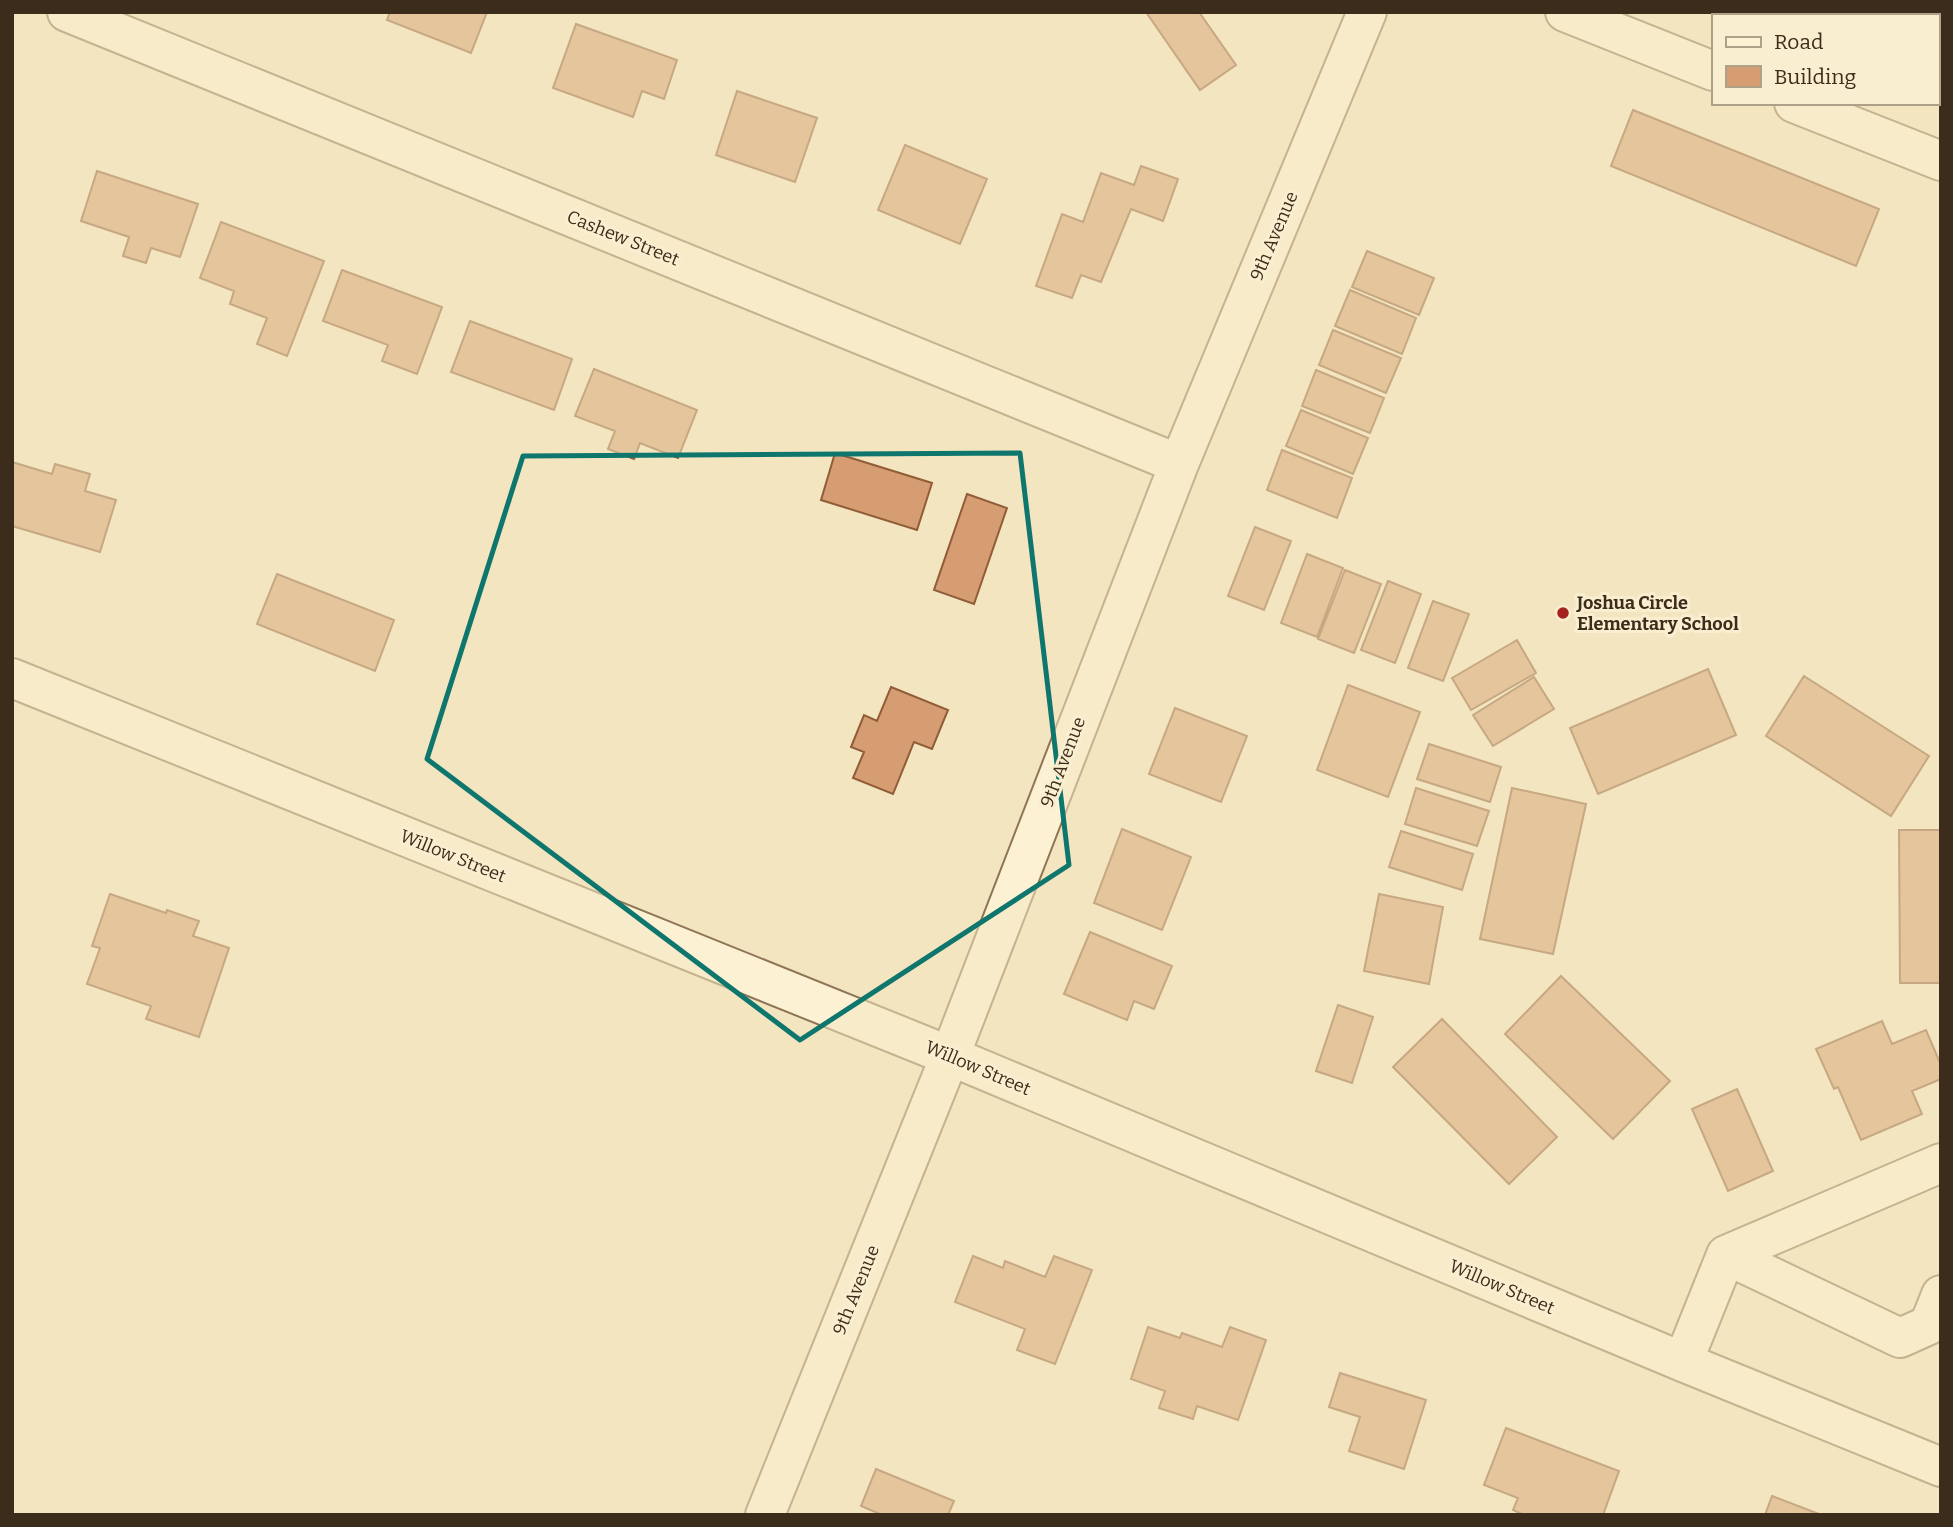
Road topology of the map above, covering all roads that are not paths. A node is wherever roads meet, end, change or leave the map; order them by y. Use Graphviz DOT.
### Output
graph roads {
  1 [pos="67,12"];
  2 [pos="1367,12"];
  3 [pos="1565,12"];
  4 [pos="1712,71"];
  5 [pos="1799,105"];
  6 [pos="1941,161"];
  7 [pos="1179,464"];
  8 [pos="12,678"];
  9 [pos="950,1056"];
  10 [pos="1941,1163"];
  11 [pos="1726,1255"];
  12 [pos="1941,1295"];
  13 [pos="1683,1362"];
  14 [pos="1941,1467"];
  15 [pos="765,1515"];
  1 -- 7 [label="street, Cashew Street"];
  2 -- 7 [label="street, 9th Avenue"];
  3 -- 4 [label="street"];
  5 -- 6 [label="street"];
  7 -- 9 [label="street, 9th Avenue"];
  8 -- 9 [label="street, Willow Street"];
  9 -- 13 [label="street, Willow Street"];
  9 -- 15 [label="street, 9th Avenue"];
  10 -- 11 [label="street"];
  11 -- 12 [label="street"];
  11 -- 13 [label="street"];
  13 -- 14 [label="street, Willow Street"];
}
